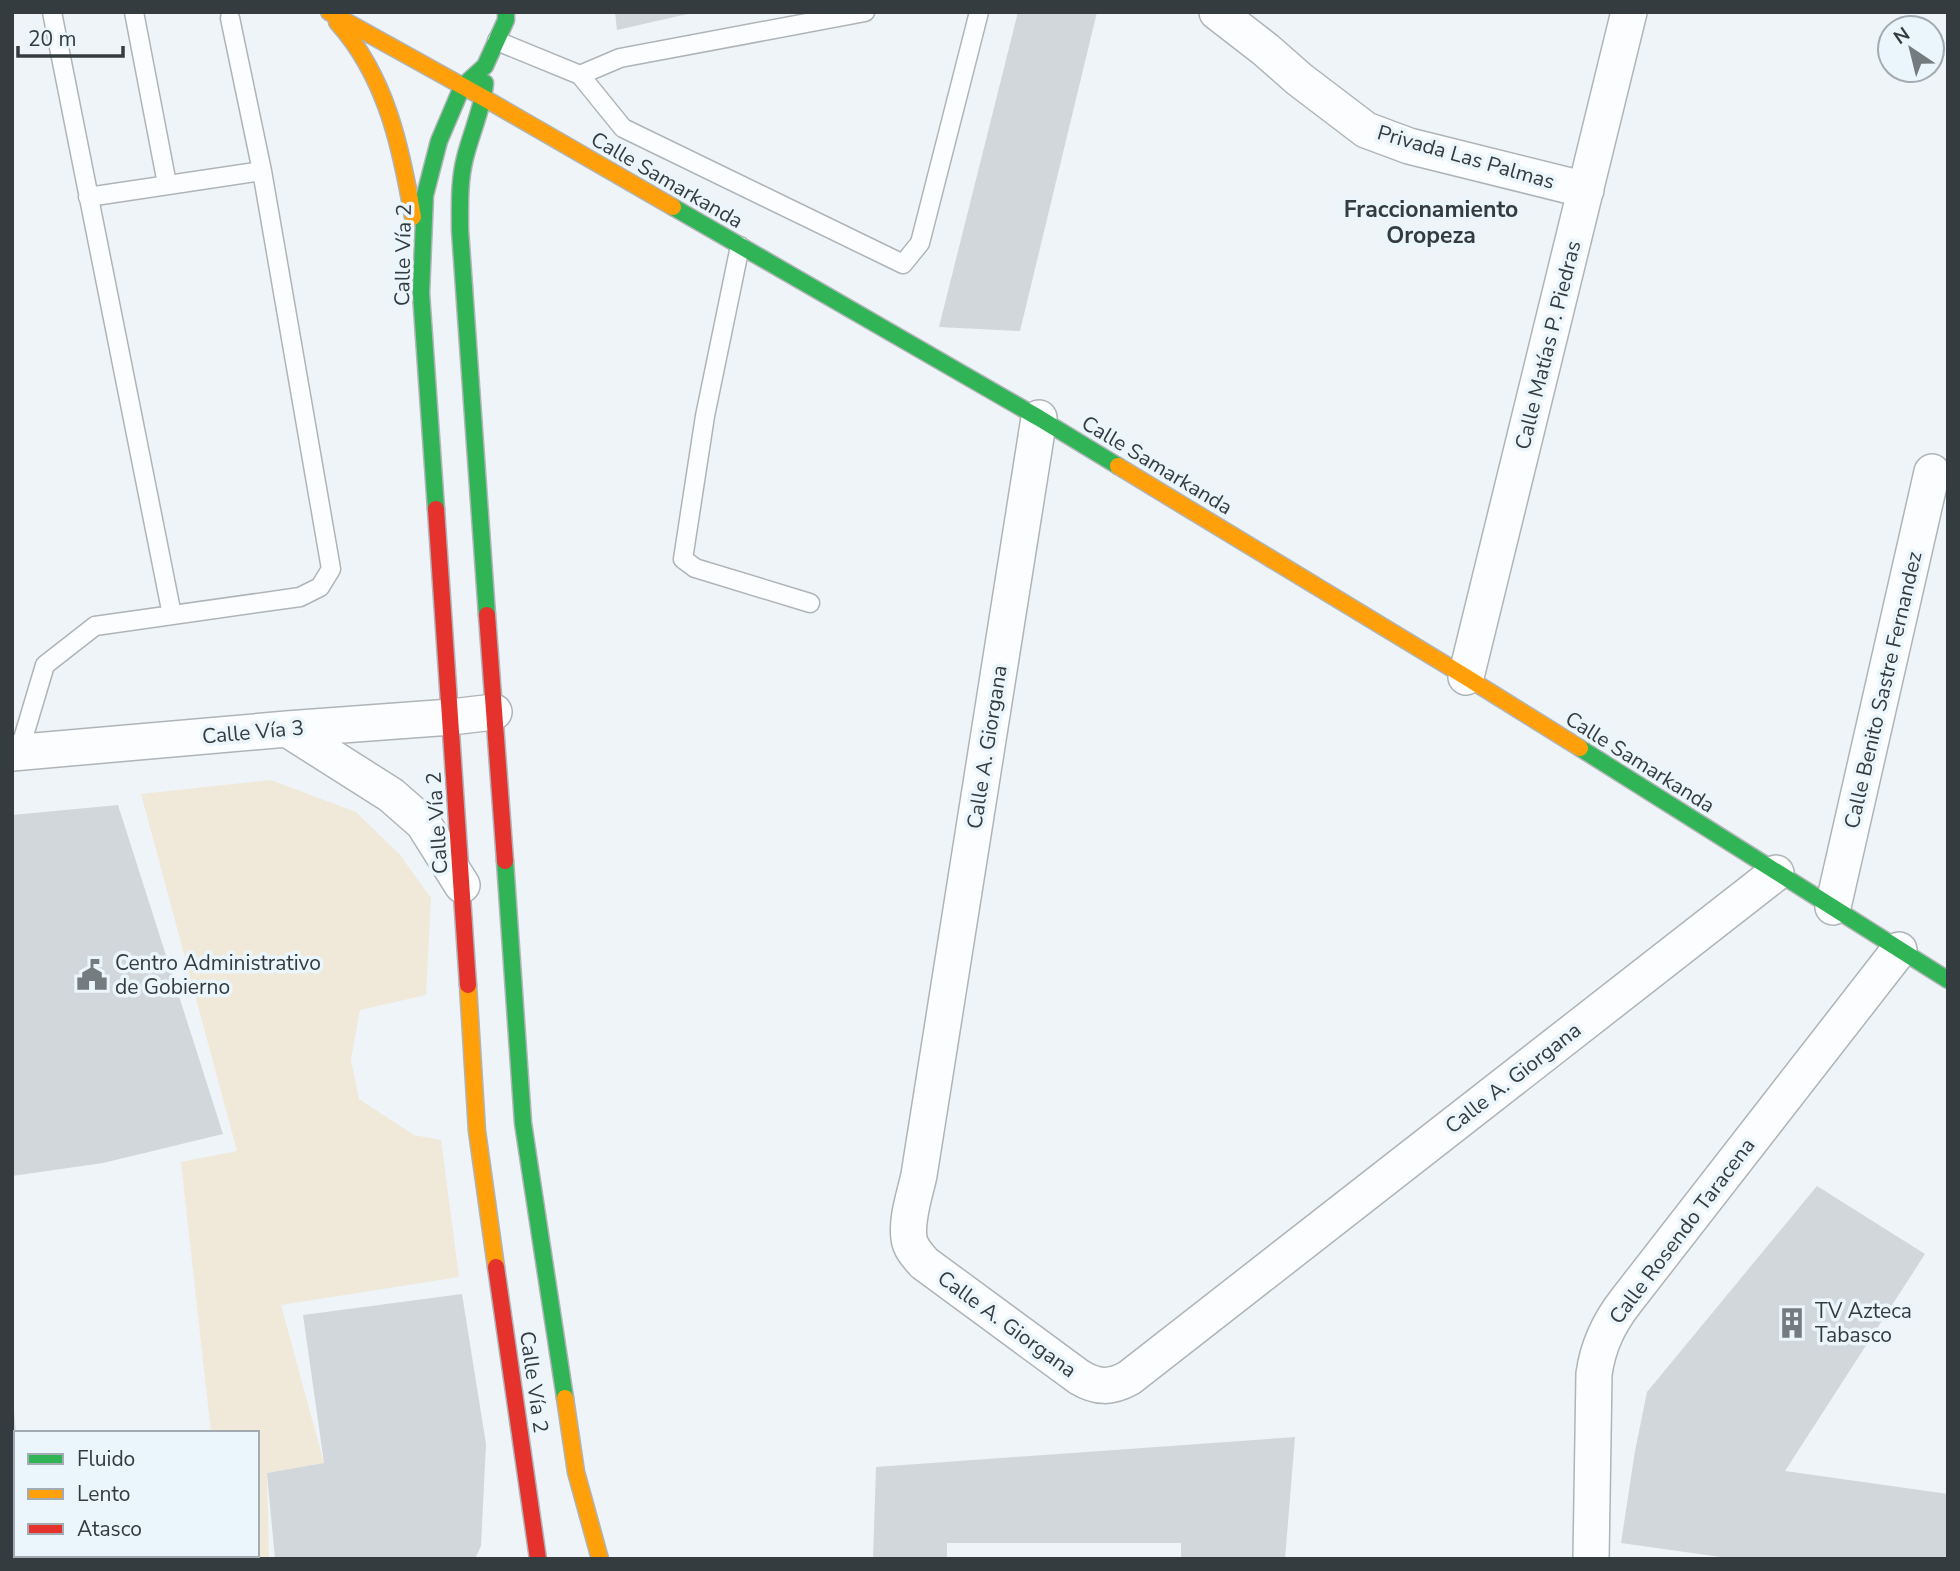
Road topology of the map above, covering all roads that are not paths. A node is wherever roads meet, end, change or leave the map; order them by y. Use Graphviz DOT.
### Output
graph roads {
  1 [pos="52,12"];
  2 [pos="134,12"];
  3 [pos="329,12"];
  4 [pos="506,12"];
  5 [pos="865,12"];
  6 [pos="979,12"];
  7 [pos="1217,12"];
  8 [pos="1629,12"];
  9 [pos="230,18"];
  10 [pos="497,41"];
  11 [pos="485,66"];
  12 [pos="580,75"];
  13 [pos="462,88"];
  14 [pos="484,98"];
  15 [pos="262,171"];
  16 [pos="167,184"];
  17 [pos="1586,190"];
  18 [pos="88,197"];
  19 [pos="740,246"];
  20 [pos="422,270"];
  21 [pos="1038,418"];
  22 [pos="1932,472"];
  23 [pos="810,603"];
  24 [pos="172,615"];
  25 [pos="1466,677"];
  26 [pos="494,712"];
  27 [pos="452,717"];
  28 [pos="287,729"];
  29 [pos="15,753"];
  30 [pos="1776,873"];
  31 [pos="462,886"];
  32 [pos="1833,907"];
  33 [pos="1899,950"];
  34 [pos="1948,980"];
  35 [pos="538,1559"];
  36 [pos="600,1559"];
  37 [pos="1591,1559"];
  1 -- 18 [label="lane"];
  2 -- 16 [label="lane"];
  3 -- 13 [label="street, Calle Samarkanda"];
  3 -- 20 [label="street"];
  4 -- 10 [label="street"];
  5 -- 12 [label="lane"];
  6 -- 12 [label="lane"];
  7 -- 17 [label="street, Privada Las Palmas"];
  8 -- 17 [label="street, Calle Matías P. Piedras"];
  9 -- 15 [label="lane"];
  10 -- 11 [label="street"];
  10 -- 12 [label="lane"];
  11 -- 13 [label="street"];
  11 -- 14 [label="street, Calle Vía 2"];
  13 -- 14 [label="street, Calle Samarkanda"];
  13 -- 20 [label="street, Calle Vía 2"];
  14 -- 19 [label="street, Calle Samarkanda"];
  14 -- 26 [label="street, Calle Vía 2"];
  15 -- 16 [label="lane"];
  15 -- 24 [label="lane"];
  16 -- 18 [label="lane"];
  17 -- 25 [label="street, Calle Matías P. Piedras"];
  18 -- 24 [label="lane"];
  19 -- 21 [label="street, Calle Samarkanda"];
  19 -- 23 [label="lane"];
  20 -- 27 [label="street, Calle Vía 2"];
  21 -- 25 [label="street, Calle Samarkanda"];
  21 -- 30 [label="street, Calle A. Giorgana"];
  22 -- 32 [label="street, Calle Benito Sastre Fernandez"];
  24 -- 29 [label="lane"];
  25 -- 30 [label="street, Calle Samarkanda"];
  26 -- 27 [label="street, Calle Vía 3"];
  26 -- 36 [label="street, Calle Vía 2"];
  27 -- 28 [label="street, Calle Vía 3"];
  27 -- 31 [label="street, Calle Vía 2"];
  28 -- 29 [label="street, Calle Vía 3"];
  28 -- 31 [label="street"];
  30 -- 32 [label="street, Calle Samarkanda"];
  31 -- 35 [label="street, Calle Vía 2"];
  32 -- 33 [label="street, Calle Samarkanda"];
  33 -- 34 [label="street, Calle Samarkanda"];
  33 -- 37 [label="street, Calle Rosendo Taracena"];
}
